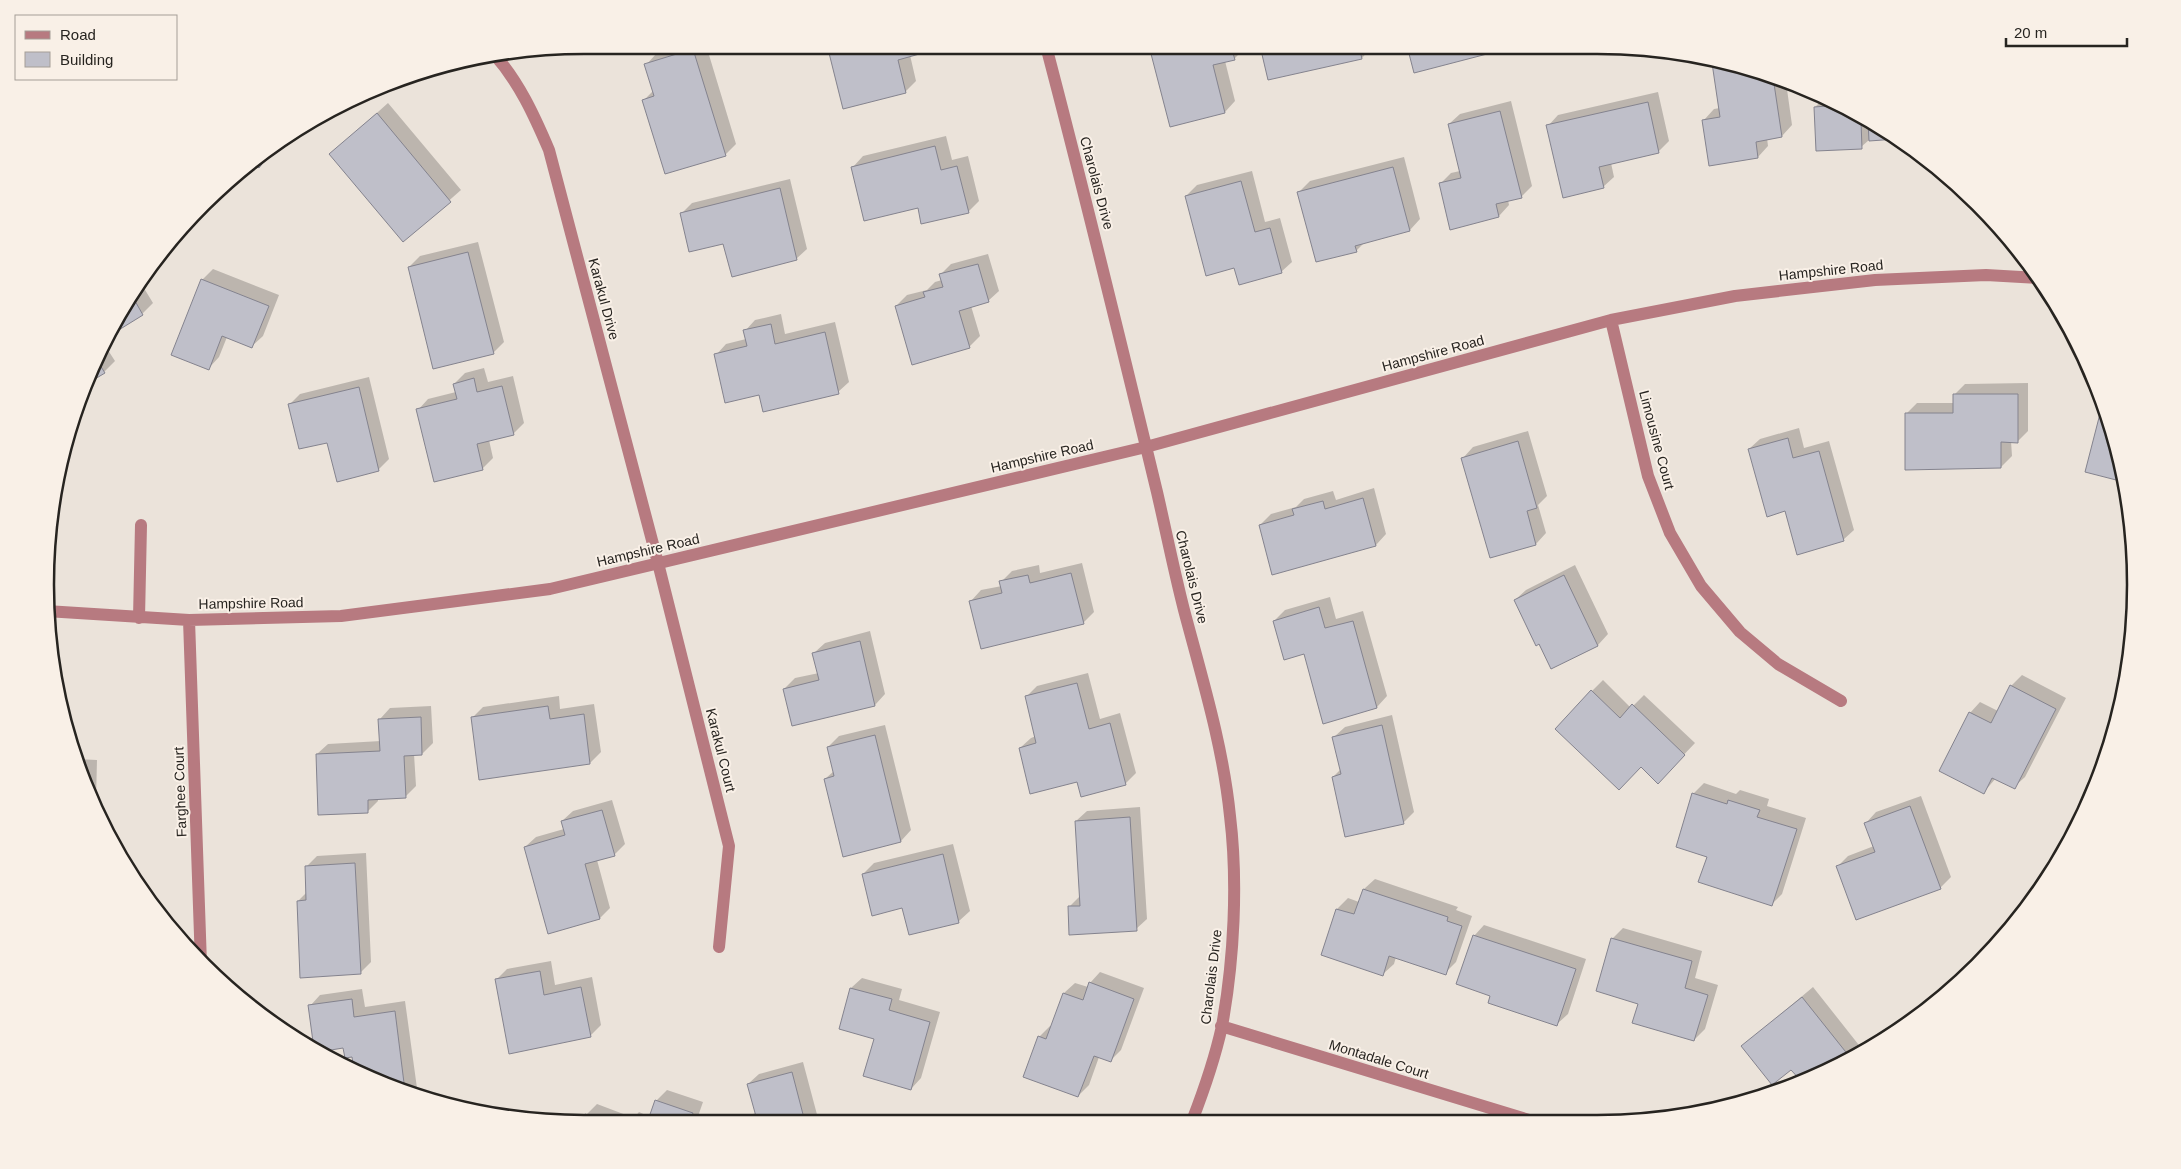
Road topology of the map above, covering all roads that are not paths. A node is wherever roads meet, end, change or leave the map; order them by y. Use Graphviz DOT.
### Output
graph roads {
  1 [pos="1048,54"];
  2 [pos="500,61"];
  3 [pos="2029,278"];
  4 [pos="1611,320"];
  5 [pos="1146,447"];
  6 [pos="141,524"];
  7 [pos="658,563"];
  8 [pos="55,612"];
  9 [pos="139,618"];
  10 [pos="190,620"];
  11 [pos="1841,701"];
  12 [pos="719,947"];
  13 [pos="202,952"];
  14 [pos="1222,1026"];
  15 [pos="1194,1115"];
  16 [pos="1513,1115"];
  1 -- 5 [label="street, Charolais Drive"];
  2 -- 7 [label="street, Karakul Drive"];
  3 -- 4 [label="street, Hampshire Road"];
  4 -- 5 [label="street, Hampshire Road"];
  4 -- 11 [label="street, Limousine Court"];
  5 -- 7 [label="street, Hampshire Road"];
  5 -- 14 [label="street, Charolais Drive"];
  6 -- 9 [label="street"];
  7 -- 10 [label="street, Hampshire Road"];
  7 -- 12 [label="street, Karakul Court"];
  8 -- 9 [label="street, Hampshire Road"];
  9 -- 10 [label="street, Hampshire Road"];
  10 -- 13 [label="street, Farghee Court"];
  14 -- 15 [label="street, Charolais Drive"];
  14 -- 16 [label="street, Montadale Court"];
}
